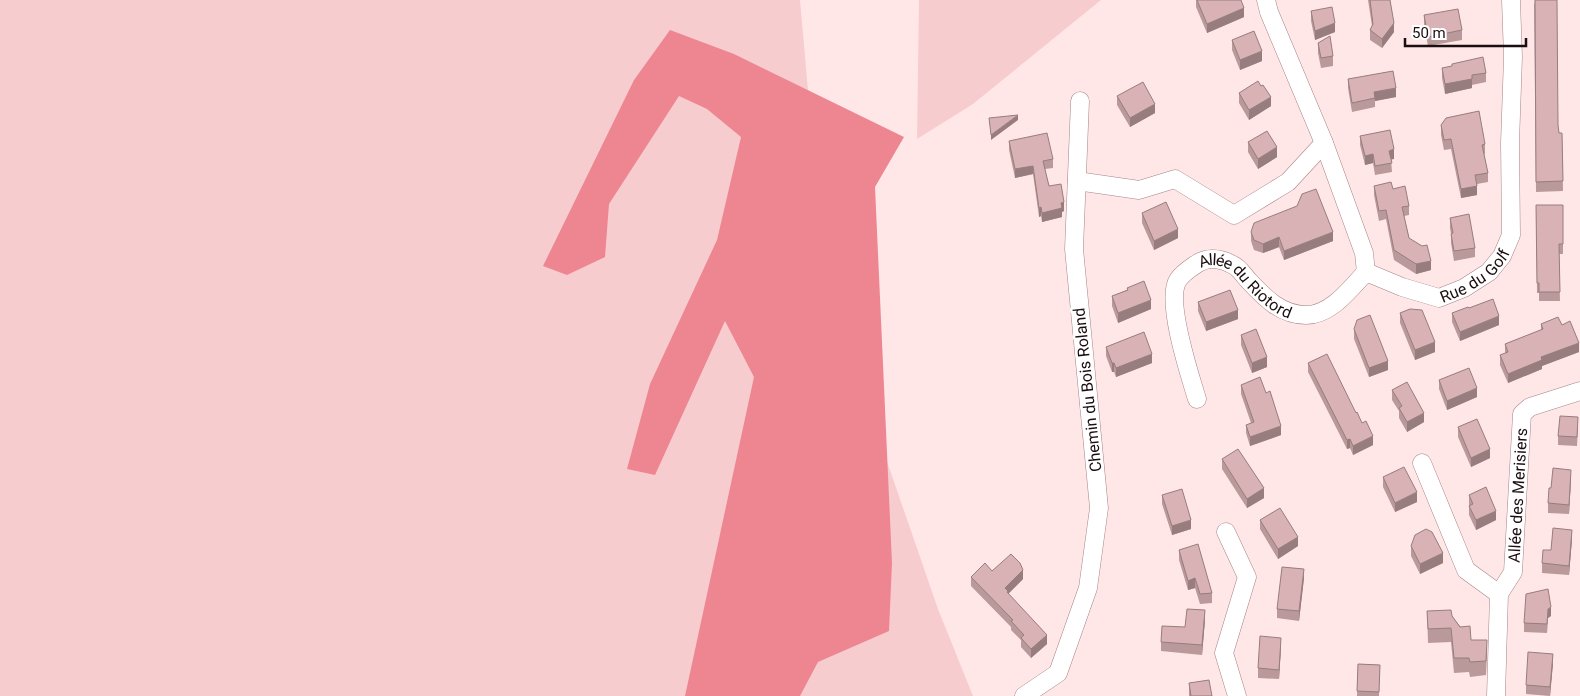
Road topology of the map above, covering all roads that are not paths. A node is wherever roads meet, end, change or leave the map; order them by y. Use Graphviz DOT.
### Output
graph roads {
  1 [pos="1266,0"];
  2 [pos="1512,0"];
  3 [pos="1080,101"];
  4 [pos="1324,142"];
  5 [pos="1077,181"];
  6 [pos="1366,272"];
  7 [pos="1580,391"];
  8 [pos="1197,399"];
  9 [pos="1422,463"];
  10 [pos="1226,532"];
  11 [pos="1499,594"];
  12 [pos="1024,696"];
  13 [pos="1237,696"];
  14 [pos="1496,696"];
  1 -- 4 [label="street"];
  2 -- 6 [label="street, Rue du Golf"];
  3 -- 5 [label="street, Chemin du Bois Roland"];
  4 -- 5 [label="street"];
  4 -- 6 [label="street"];
  5 -- 12 [label="street, Chemin du Bois Roland"];
  6 -- 8 [label="street, Allée du Riotord"];
  7 -- 11 [label="street, Allée des Merisiers"];
  9 -- 11 [label="street"];
  10 -- 13 [label="street"];
  11 -- 14 [label="street"];
}
